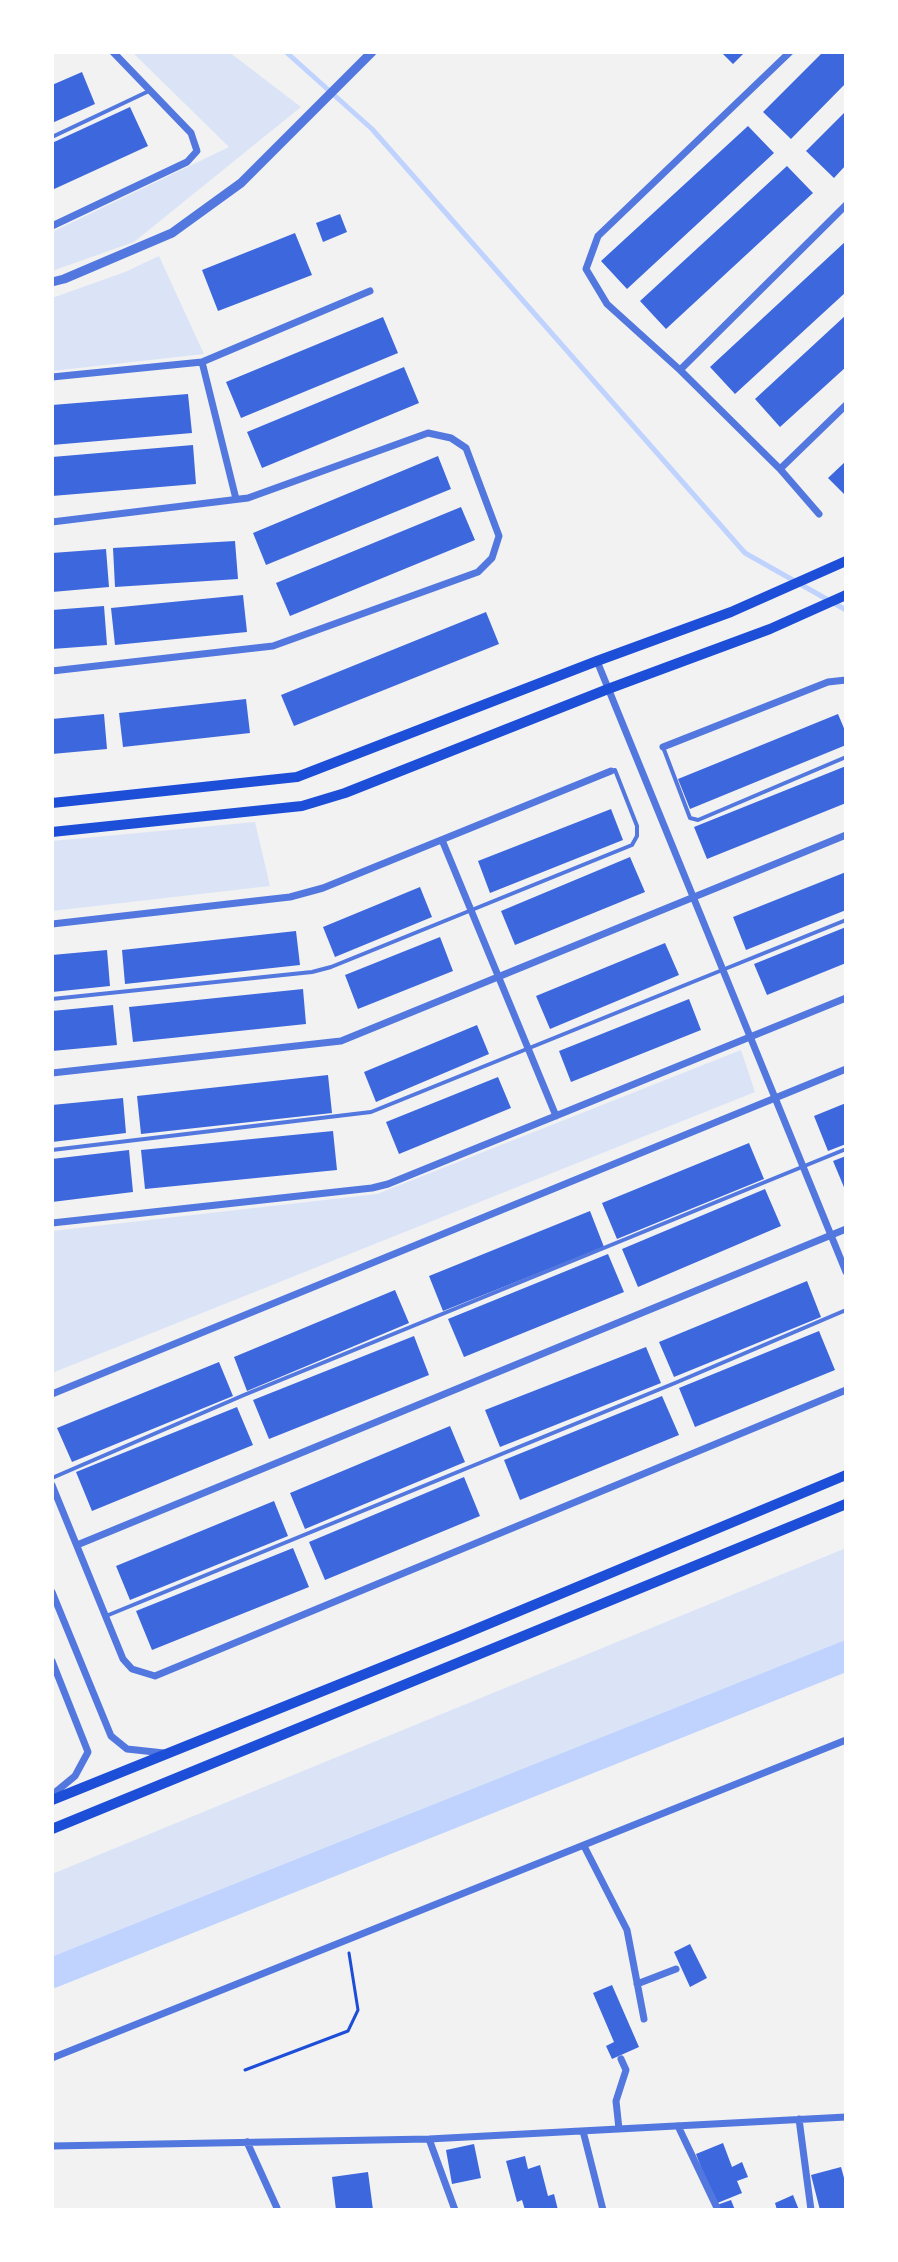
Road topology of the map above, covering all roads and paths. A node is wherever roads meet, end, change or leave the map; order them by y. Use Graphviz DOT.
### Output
graph roads {
  1 [pos="113,52"];
  2 [pos="372,52"];
  3 [pos="790,52"];
  4 [pos="149,91"];
  5 [pos="52,137"];
  6 [pos="846,205"];
  7 [pos="52,226"];
  8 [pos="52,282"];
  9 [pos="370,291"];
  10 [pos="202,362"];
  11 [pos="680,370"];
  12 [pos="52,377"];
  13 [pos="846,405"];
  14 [pos="780,469"];
  15 [pos="236,499"];
  16 [pos="819,514"];
  17 [pos="52,522"];
  18 [pos="846,561"];
  19 [pos="846,595"];
  20 [pos="597,661"];
  21 [pos="52,671"];
  22 [pos="846,680"];
  23 [pos="608,689"];
  24 [pos="663,747"];
  25 [pos="846,757"];
  26 [pos="611,771"];
  27 [pos="52,803"];
  28 [pos="52,832"];
  29 [pos="846,835"];
  30 [pos="442,840"];
  31 [pos="693,897"];
  32 [pos="471,910"];
  33 [pos="846,920"];
  34 [pos="52,924"];
  35 [pos="723,971"];
  36 [pos="500,977"];
  37 [pos="846,998"];
  38 [pos="52,999"];
  39 [pos="750,1037"];
  40 [pos="529,1049"];
  41 [pos="846,1069"];
  42 [pos="52,1073"];
  43 [pos="775,1098"];
  44 [pos="556,1116"];
  45 [pos="846,1149"];
  46 [pos="52,1150"];
  47 [pos="803,1167"];
  48 [pos="52,1223"];
  49 [pos="846,1229"];
  50 [pos="831,1235"];
  51 [pos="846,1272"];
  52 [pos="846,1310"];
  53 [pos="846,1390"];
  54 [pos="52,1394"];
  55 [pos="846,1475"];
  56 [pos="52,1478"];
  57 [pos="52,1485"];
  58 [pos="846,1504"];
  59 [pos="77,1545"];
  60 [pos="52,1592"];
  61 [pos="106,1616"];
  62 [pos="52,1661"];
  63 [pos="846,1740"];
  64 [pos="167,1754"];
  65 [pos="52,1798"];
  66 [pos="52,1829"];
  67 [pos="584,1846"];
  68 [pos="348,1941"];
  69 [pos="676,1969"];
  70 [pos="637,1984"];
  71 [pos="644,2019"];
  72 [pos="52,2058"];
  73 [pos="621,2059"];
  74 [pos="245,2070"];
  75 [pos="846,2117"];
  76 [pos="799,2119"];
  77 [pos="678,2126"];
  78 [pos="619,2129"];
  79 [pos="583,2131"];
  80 [pos="429,2139"];
  81 [pos="247,2142"];
  82 [pos="52,2146"];
  83 [pos="277,2208"];
  84 [pos="455,2210"];
  85 [pos="603,2210"];
  86 [pos="718,2210"];
  87 [pos="811,2210"];
  1 -- 4 [label="street"];
  2 -- 8 [label="street"];
  3 -- 11 [label="street"];
  4 -- 5 [label="lane"];
  4 -- 7 [label="street"];
  6 -- 11 [label="street"];
  9 -- 10 [label="street"];
  10 -- 12 [label="street"];
  10 -- 15 [label="street"];
  11 -- 14 [label="street"];
  13 -- 14 [label="street"];
  14 -- 16 [label="street"];
  15 -- 17 [label="street"];
  15 -- 21 [label="street"];
  18 -- 20 [label="main road"];
  19 -- 23 [label="main road"];
  20 -- 23 [label="street"];
  20 -- 27 [label="main road"];
  22 -- 24 [label="street"];
  23 -- 28 [label="main road"];
  23 -- 31 [label="street"];
  24 -- 25 [label="lane"];
  26 -- 30 [label="street"];
  26 -- 32 [label="lane"];
  29 -- 31 [label="street"];
  30 -- 32 [label="street"];
  30 -- 34 [label="street"];
  31 -- 35 [label="street"];
  31 -- 36 [label="street"];
  32 -- 36 [label="street"];
  32 -- 38 [label="lane"];
  33 -- 35 [label="lane"];
  35 -- 39 [label="street"];
  35 -- 40 [label="lane"];
  36 -- 40 [label="street"];
  36 -- 42 [label="street"];
  37 -- 39 [label="street"];
  39 -- 43 [label="street"];
  39 -- 44 [label="street"];
  40 -- 44 [label="street"];
  40 -- 46 [label="lane"];
  41 -- 43 [label="street"];
  43 -- 47 [label="street"];
  43 -- 54 [label="street"];
  44 -- 48 [label="street"];
  45 -- 47 [label="lane"];
  47 -- 50 [label="street"];
  47 -- 56 [label="lane"];
  49 -- 50 [label="street"];
  50 -- 51 [label="street"];
  50 -- 59 [label="street"];
  52 -- 61 [label="lane"];
  53 -- 61 [label="street"];
  55 -- 64 [label="main road"];
  57 -- 59 [label="street"];
  58 -- 66 [label="main road"];
  59 -- 61 [label="street"];
  60 -- 64 [label="street"];
  62 -- 65 [label="street"];
  63 -- 67 [label="street"];
  64 -- 65 [label="main road"];
  67 -- 68 [label="street"];
  67 -- 70 [label="street"];
  68 -- 72 [label="street"];
  68 -- 74 [label="path"];
  69 -- 70 [label="street"];
  70 -- 71 [label="street"];
  73 -- 78 [label="street"];
  75 -- 76 [label="street"];
  76 -- 77 [label="street"];
  76 -- 87 [label="street"];
  77 -- 78 [label="street"];
  77 -- 86 [label="street"];
  78 -- 79 [label="street"];
  79 -- 80 [label="street"];
  79 -- 85 [label="street"];
  80 -- 81 [label="street"];
  80 -- 84 [label="street"];
  81 -- 82 [label="street"];
  81 -- 83 [label="street"];
}
